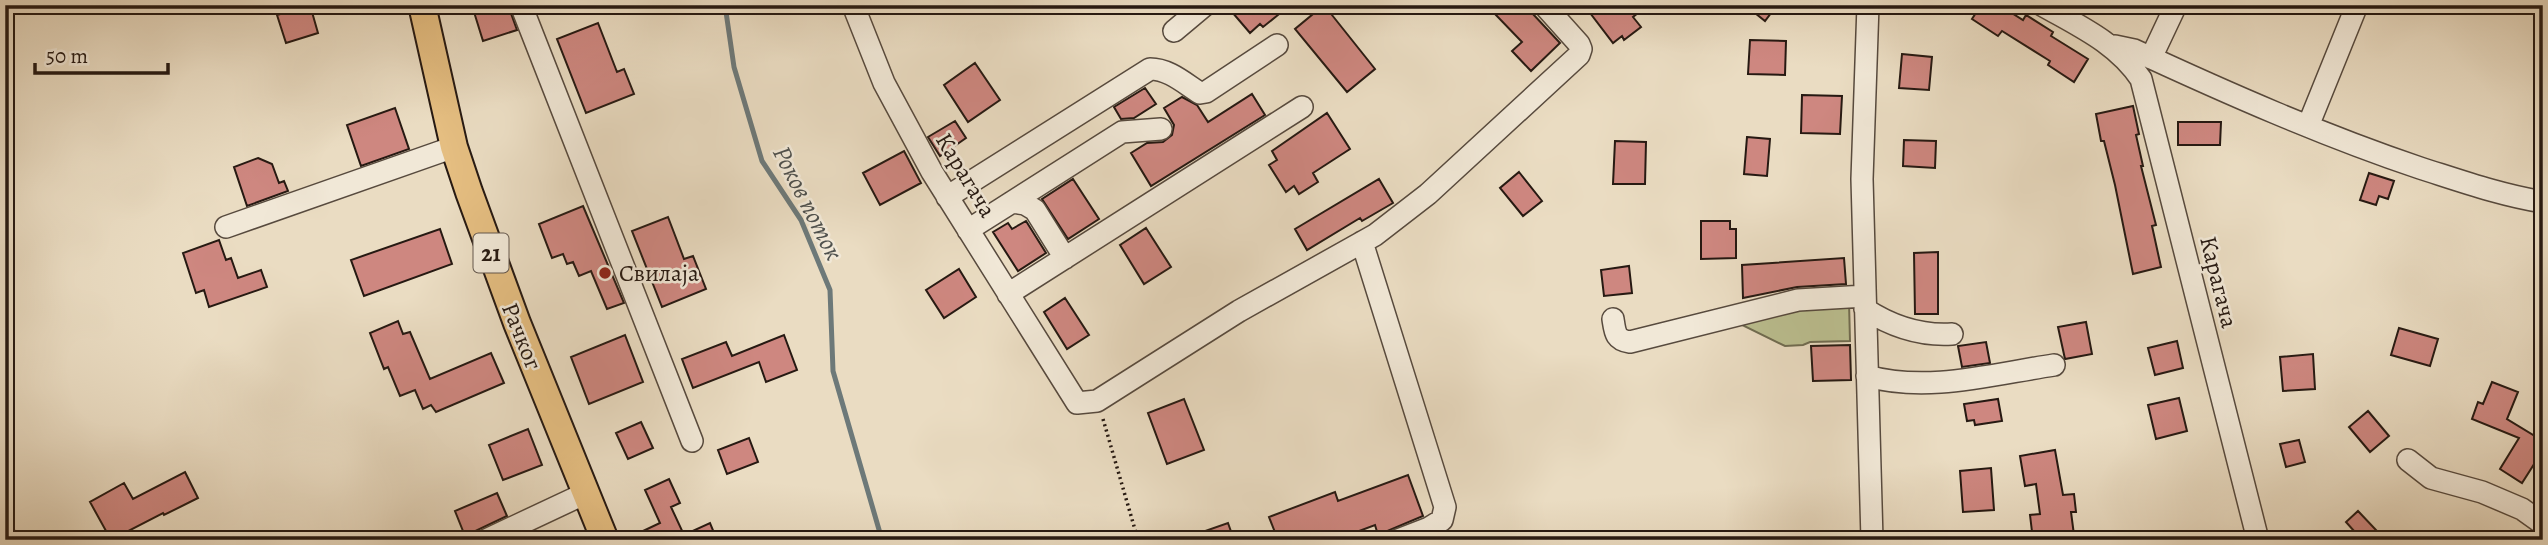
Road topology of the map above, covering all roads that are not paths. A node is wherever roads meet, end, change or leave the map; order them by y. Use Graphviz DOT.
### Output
graph roads {
  1 [pos="422,5"];
  2 [pos="521,5"];
  3 [pos="853,5"];
  4 [pos="1205,5"];
  5 [pos="1544,5"];
  6 [pos="1868,5"];
  7 [pos="2042,5"];
  8 [pos="2176,5"];
  9 [pos="2357,5"];
  10 [pos="1174,31"];
  11 [pos="1277,45"];
  12 [pos="2112,46"];
  13 [pos="2151,58"];
  14 [pos="1302,107"];
  15 [pos="2308,127"];
  16 [pos="1161,129"];
  17 [pos="454,147"];
  18 [pos="947,197"];
  19 [pos="1012,202"];
  20 [pos="2543,202"];
  21 [pos="226,227"];
  22 [pos="968,230"];
  23 [pos="1362,242"];
  24 [pos="1065,258"];
  25 [pos="1008,295"];
  26 [pos="1865,302"];
  27 [pos="1613,319"];
  28 [pos="1952,334"];
  29 [pos="2054,365"];
  30 [pos="1867,376"];
  31 [pos="692,441"];
  32 [pos="2408,460"];
  33 [pos="586,493"];
  34 [pos="2543,524"];
  35 [pos="486,540"];
  36 [pos="605,540"];
  37 [pos="1398,540"];
  38 [pos="1872,540"];
  39 [pos="2258,540"];
  1 -- 17 [label="main road, Рачког / 21"];
  2 -- 31 [label="street"];
  3 -- 18 [label="street, Карагача"];
  4 -- 10 [label="street"];
  5 -- 23 [label="street"];
  6 -- 26 [label="street"];
  7 -- 12 [label="street"];
  8 -- 13 [label="street"];
  9 -- 15 [label="street"];
  11 -- 18 [label="street"];
  12 -- 13 [label="street"];
  12 -- 39 [label="street, Карагача"];
  13 -- 15 [label="street"];
  14 -- 24 [label="street"];
  15 -- 20 [label="street"];
  16 -- 19 [label="street"];
  17 -- 21 [label="street"];
  17 -- 33 [label="main road, Рачког / 21"];
  18 -- 22 [label="street, Карагача"];
  19 -- 22 [label="street"];
  19 -- 24 [label="street"];
  22 -- 25 [label="street, Карагача"];
  23 -- 25 [label="street, Карагача"];
  23 -- 37 [label="street"];
  24 -- 25 [label="street"];
  26 -- 27 [label="street"];
  26 -- 28 [label="street"];
  26 -- 30 [label="street"];
  29 -- 30 [label="street"];
  30 -- 38 [label="street"];
  32 -- 34 [label="street"];
  33 -- 35 [label="street"];
  33 -- 36 [label="main road, Рачког / 21"];
}
